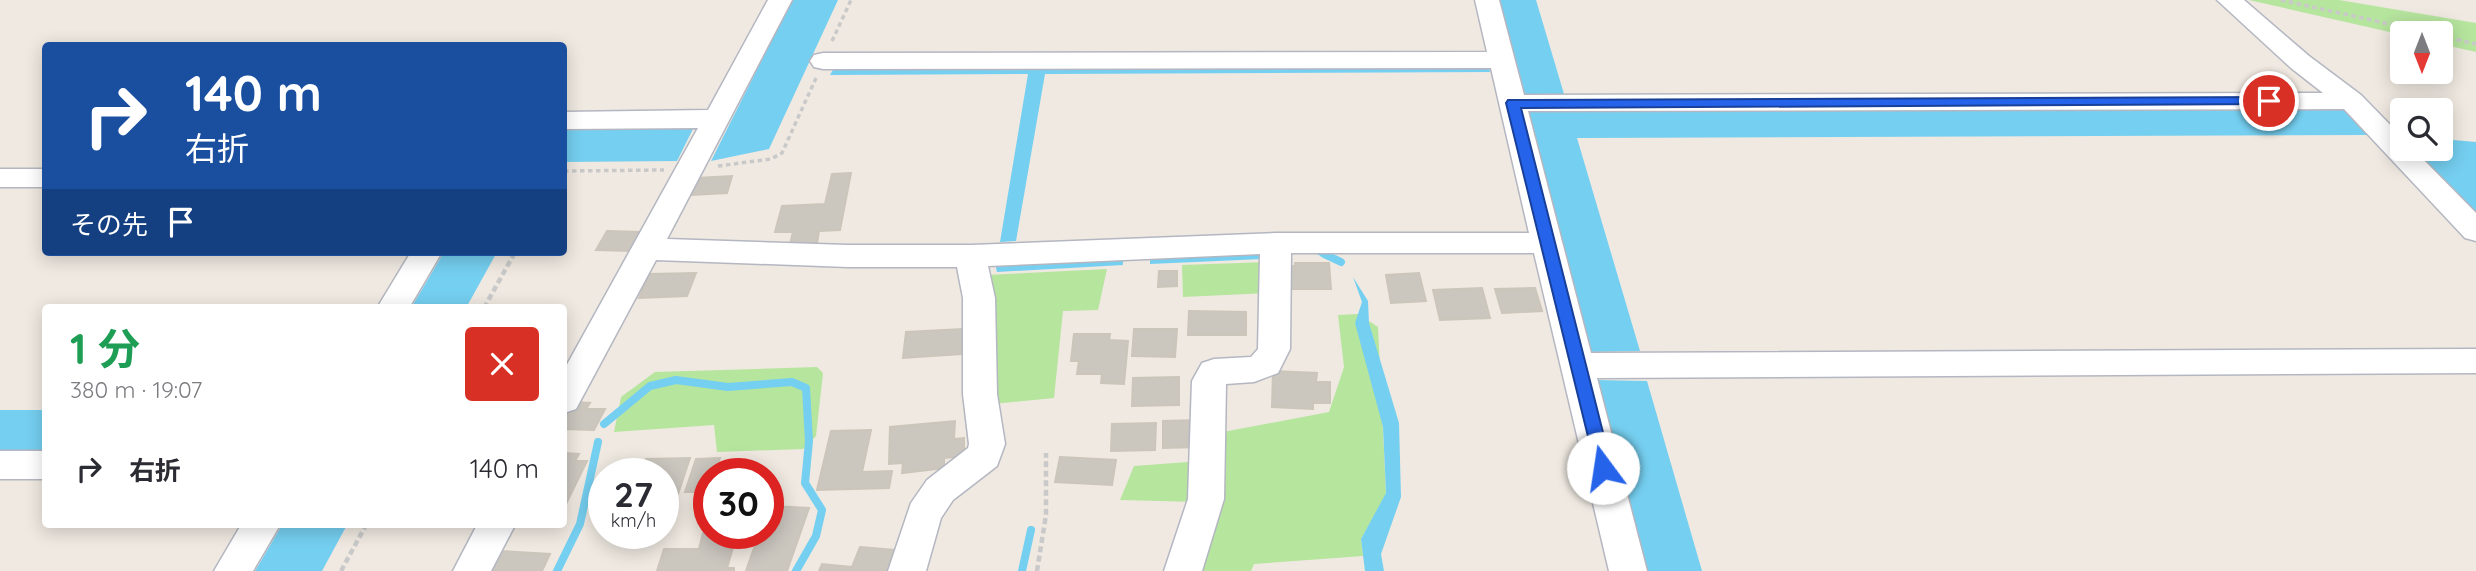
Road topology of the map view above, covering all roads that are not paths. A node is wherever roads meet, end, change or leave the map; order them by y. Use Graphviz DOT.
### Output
graph roads {
  1 [pos="780,0"];
  2 [pos="1487,0"];
  3 [pos="2229,0"];
  4 [pos="1503,60"];
  5 [pos="823,61"];
  6 [pos="2351,101"];
  7 [pos="1536,103"];
  8 [pos="567,120"];
  9 [pos="704,143"];
  10 [pos="0,178"];
  11 [pos="42,178"];
  12 [pos="2476,231"];
  13 [pos="1276,243"];
  14 [pos="1547,243"];
  15 [pos="647,249"];
  16 [pos="425,256"];
  17 [pos="971,256"];
  18 [pos="395,304"];
  19 [pos="2476,361"];
  20 [pos="1604,365"];
  21 [pos="567,395"];
  22 [pos="0,465"];
  23 [pos="42,465"];
  24 [pos="259,528"];
  25 [pos="494,528"];
  26 [pos="233,571"];
  27 [pos="472,571"];
  28 [pos="906,571"];
  29 [pos="1183,571"];
  30 [pos="1628,571"];
  1 -- 9 [label="street"];
  2 -- 4 [label="street"];
  3 -- 6 [label="street"];
  4 -- 5 [label="street"];
  4 -- 7 [label="street"];
  6 -- 7 [label="street"];
  6 -- 12 [label="street"];
  7 -- 14 [label="street"];
  8 -- 9 [label="street"];
  9 -- 15 [label="street"];
  10 -- 11 [label="street"];
  13 -- 14 [label="street"];
  13 -- 17 [label="street"];
  13 -- 29 [label="street"];
  14 -- 20 [label="street"];
  15 -- 17 [label="street"];
  15 -- 21 [label="street"];
  16 -- 18 [label="street"];
  17 -- 28 [label="street"];
  19 -- 20 [label="street"];
  20 -- 30 [label="street"];
  22 -- 23 [label="street"];
  24 -- 26 [label="street"];
  25 -- 27 [label="street"];
}
